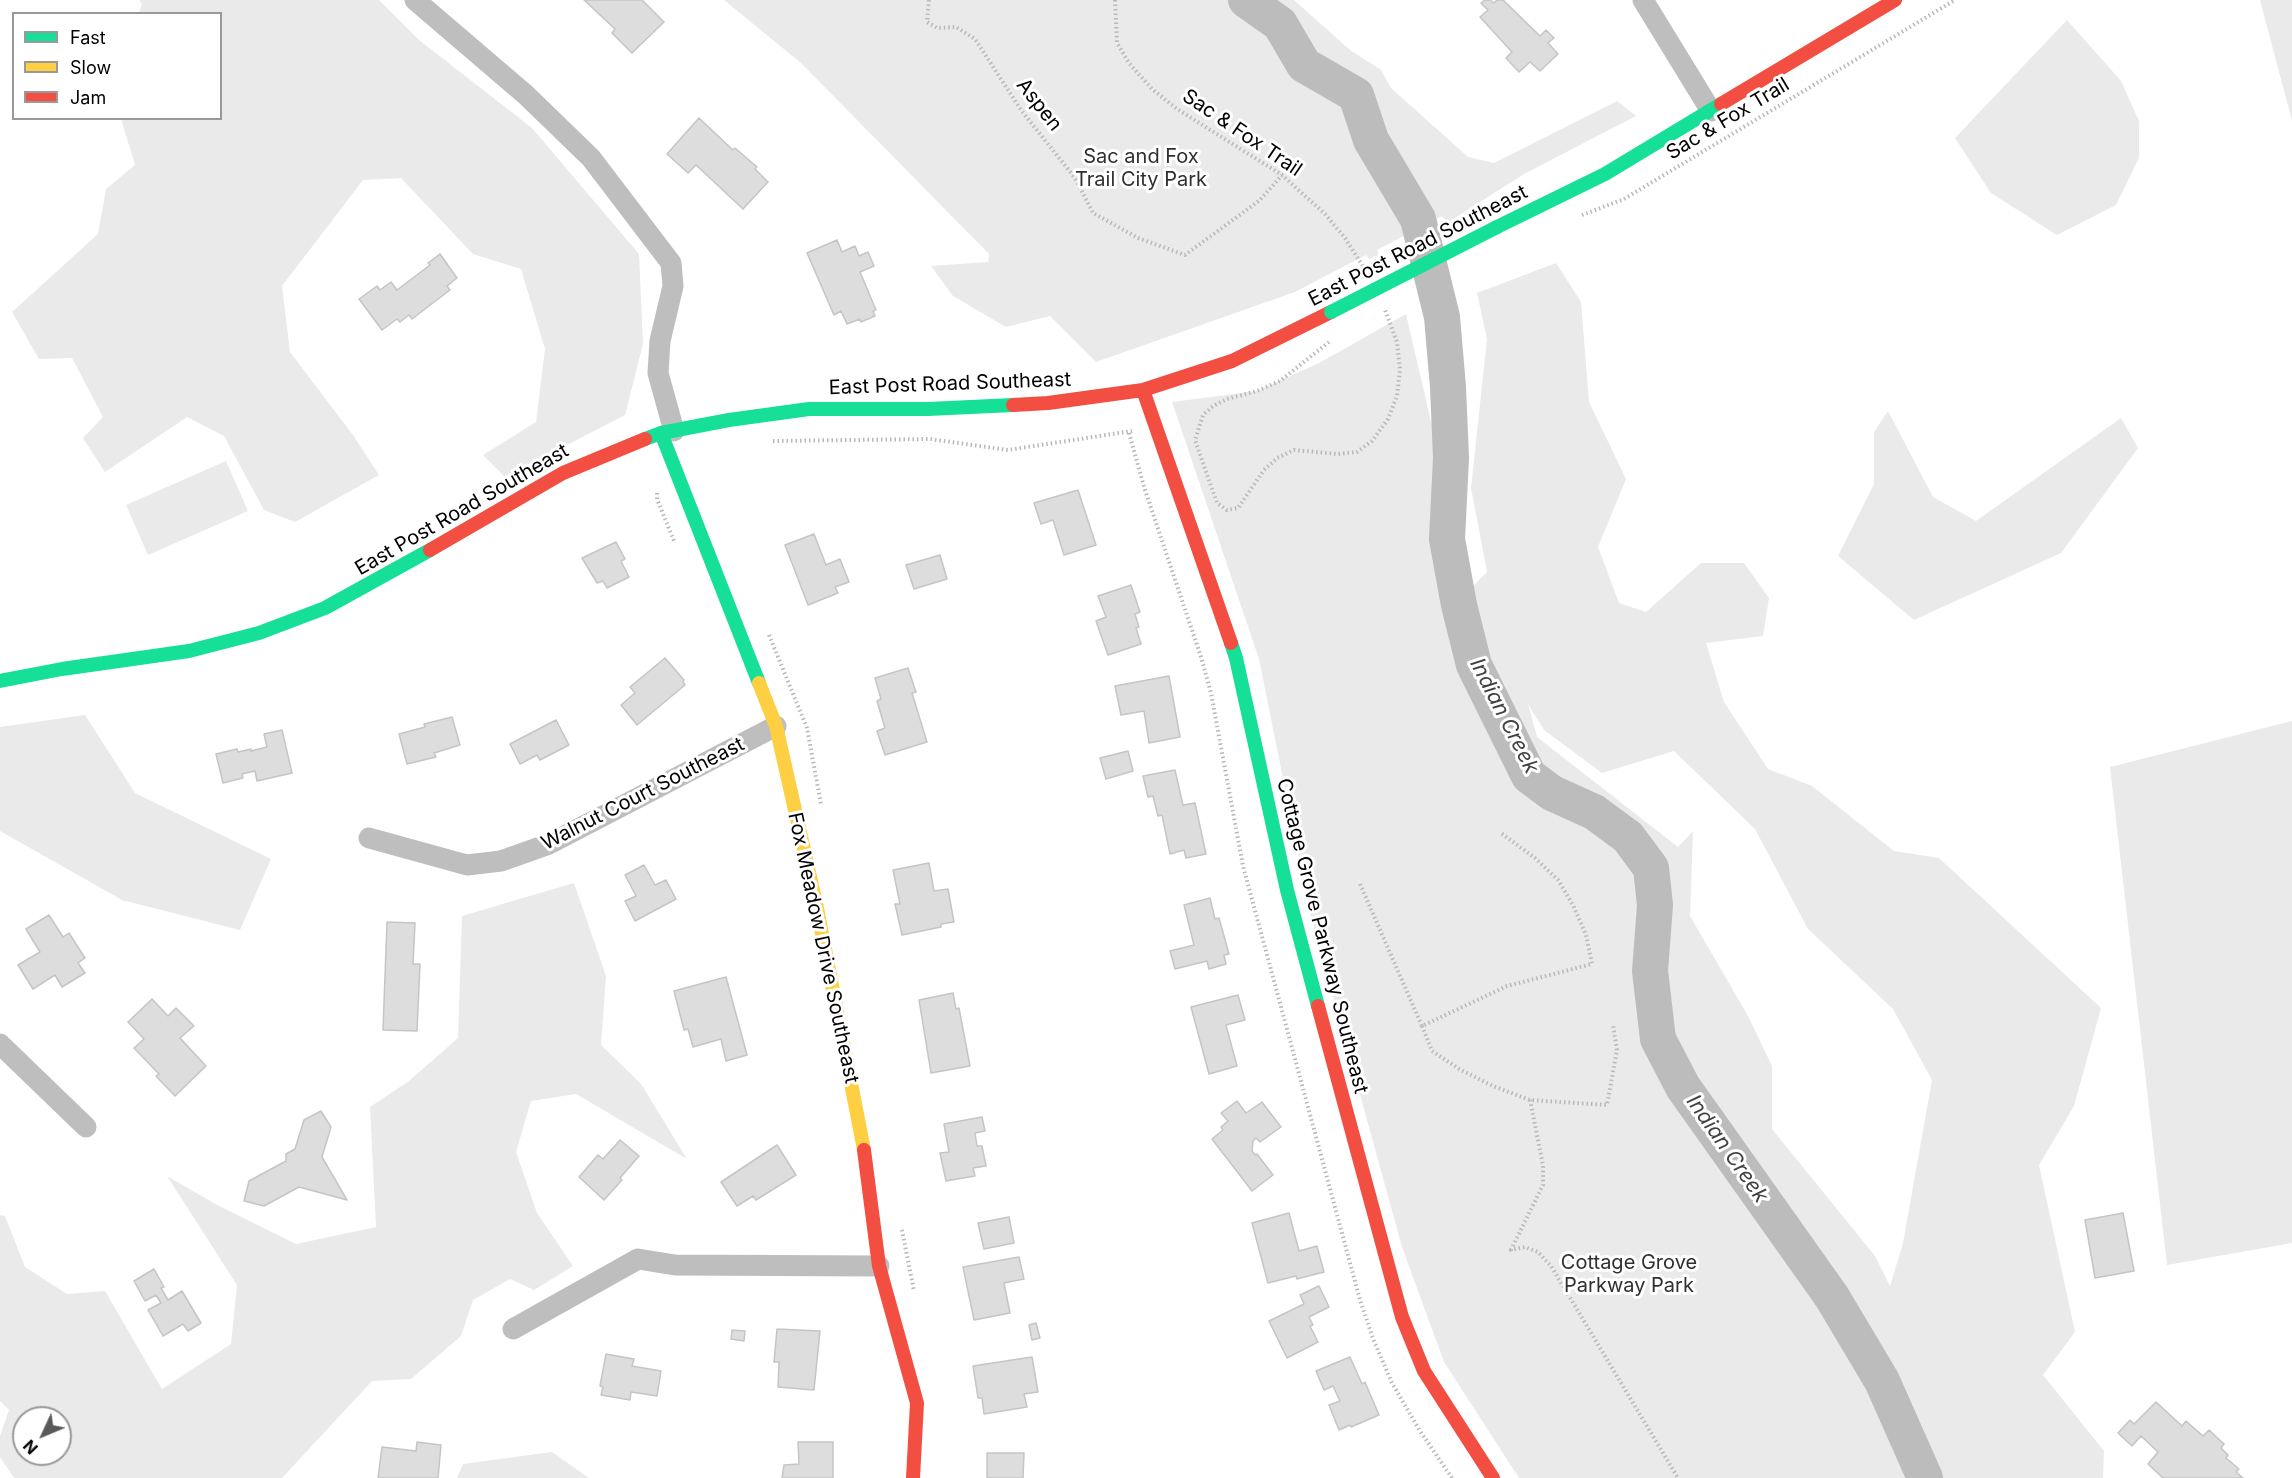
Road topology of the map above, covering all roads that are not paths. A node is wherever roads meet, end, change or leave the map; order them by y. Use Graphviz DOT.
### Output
graph roads {
  1 [pos="415,0"];
  2 [pos="1642,0"];
  3 [pos="1895,0"];
  4 [pos="1711,111"];
  5 [pos="1143,390"];
  6 [pos="667,432"];
  7 [pos="0,681"];
  8 [pos="776,726"];
  9 [pos="369,838"];
  10 [pos="0,1044"];
  11 [pos="86,1126"];
  12 [pos="879,1266"];
  13 [pos="513,1329"];
  14 [pos="913,1478"];
  15 [pos="1493,1478"];
  1 -- 6 [label="street, Fox Meadow Drive Southeast"];
  2 -- 4 [label="street"];
  3 -- 4 [label="street, East Post Road Southeast"];
  4 -- 5 [label="street, East Post Road Southeast, bridge"];
  5 -- 6 [label="street, East Post Road Southeast"];
  5 -- 15 [label="street, Cottage Grove Parkway Southeast"];
  6 -- 7 [label="street, East Post Road Southeast"];
  6 -- 8 [label="street, Fox Meadow Drive Southeast"];
  8 -- 9 [label="street, Walnut Court Southeast"];
  8 -- 12 [label="street, Fox Meadow Drive Southeast"];
  10 -- 11 [label="street"];
  12 -- 13 [label="street"];
  12 -- 14 [label="street, Fox Meadow Drive Southeast"];
}
